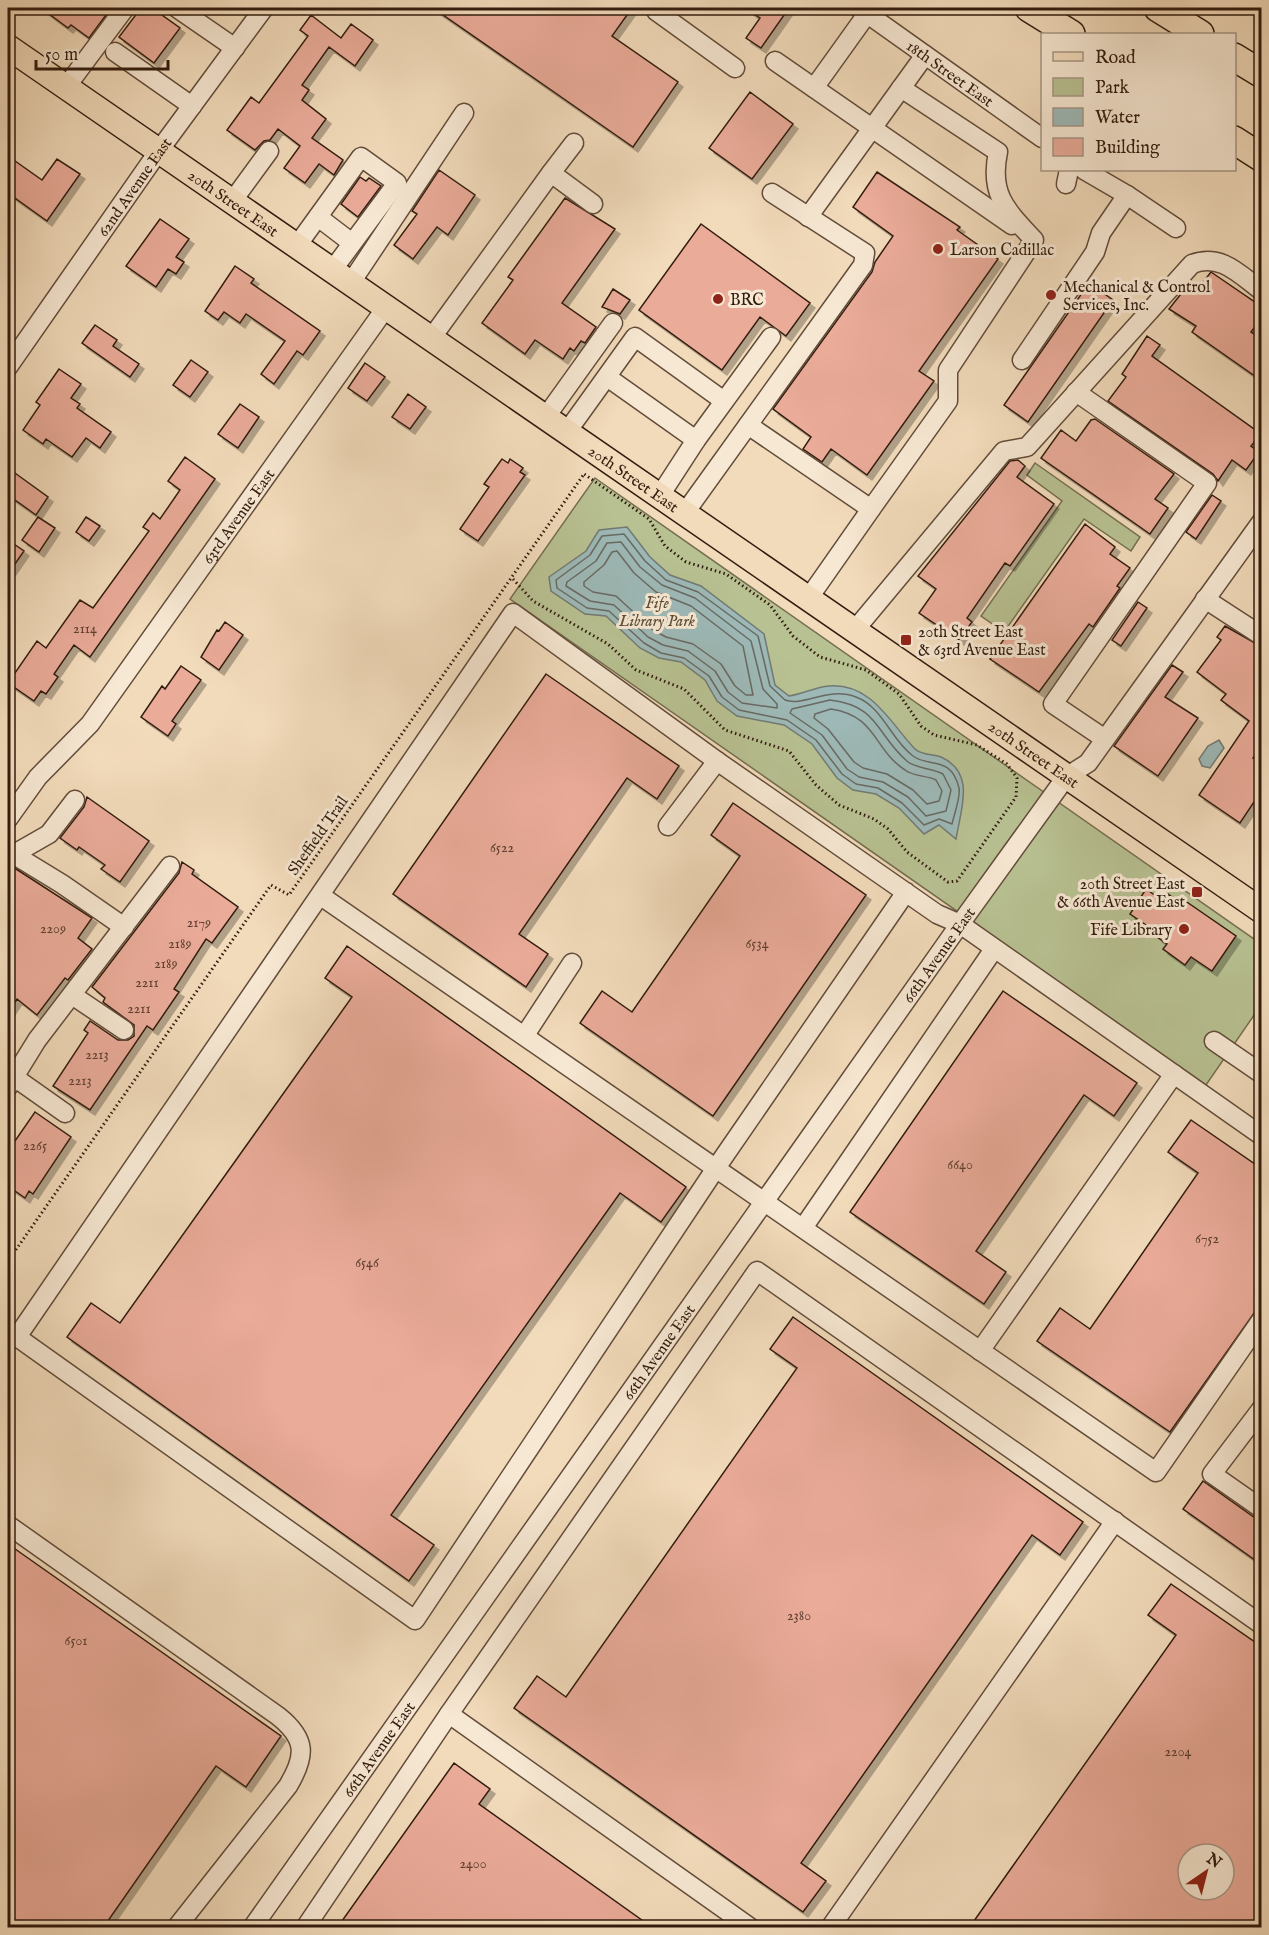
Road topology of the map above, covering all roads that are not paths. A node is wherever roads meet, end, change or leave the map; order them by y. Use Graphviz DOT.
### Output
graph roads {
  1 [pos="125,8"];
  2 [pos="177,8"];
  3 [pos="264,8"];
  4 [pos="659,8"];
  5 [pos="1029,8"];
  6 [pos="1158,8"];
  7 [pos="863,11"];
  8 [pos="1069,33"];
  9 [pos="1198,33"];
  10 [pos="8,47"];
  11 [pos="235,48"];
  12 [pos="115,52"];
  13 [pos="926,55"];
  14 [pos="1236,58"];
  15 [pos="775,61"];
  16 [pos="735,68"];
  17 [pos="1262,74"];
  18 [pos="66,87"];
  19 [pos="814,88"];
  20 [pos="901,88"];
  21 [pos="192,106"];
  22 [pos="464,113"];
  23 [pos="872,128"];
  24 [pos="1041,137"];
  25 [pos="1236,141"];
  26 [pos="574,143"];
  27 [pos="269,151"];
  28 [pos="158,152"];
  29 [pos="1262,158"];
  30 [pos="1086,171"];
  31 [pos="551,173"];
  32 [pos="772,193"];
  33 [pos="1127,195"];
  34 [pos="231,203"];
  35 [pos="593,204"];
  36 [pos="318,217"];
  37 [pos="808,217"];
  38 [pos="1176,228"];
  39 [pos="1034,240"];
  40 [pos="352,243"];
  41 [pos="296,247"];
  42 [pos="340,278"];
  43 [pos="1262,291"];
  44 [pos="385,309"];
  45 [pos="613,323"];
  46 [pos="771,337"];
  47 [pos="430,340"];
  48 [pos="1022,360"];
  49 [pos="8,367"];
  50 [pos="607,377"];
  51 [pos="1076,392"];
  52 [pos="724,401"];
  53 [pos="545,418"];
  54 [pos="748,425"];
  55 [pos="566,433"];
  56 [pos="696,440"];
  57 [pos="660,497"];
  58 [pos="871,509"];
  59 [pos="684,514"];
  60 [pos="1262,521"];
  61 [pos="807,599"];
  62 [pos="1205,599"];
  63 [pos="854,631"];
  64 [pos="1262,636"];
  65 [pos="1105,739"];
  66 [pos="717,761"];
  67 [pos="1066,777"];
  68 [pos="75,800"];
  69 [pos="8,819"];
  70 [pos="669,826"];
  71 [pos="11,853"];
  72 [pos="170,866"];
  73 [pos="906,892"];
  74 [pos="321,896"];
  75 [pos="1262,911"];
  76 [pos="960,924"];
  77 [pos="124,927"];
  78 [pos="994,949"];
  79 [pos="572,963"];
  80 [pos="72,995"];
  81 [pos="124,1030"];
  82 [pos="525,1035"];
  83 [pos="1214,1041"];
  84 [pos="1174,1074"];
  85 [pos="1262,1074"];
  86 [pos="11,1082"];
  87 [pos="65,1113"];
  88 [pos="1262,1136"];
  89 [pos="716,1168"];
  90 [pos="764,1201"];
  91 [pos="802,1228"];
  92 [pos="1262,1319"];
  93 [pos="980,1351"];
  94 [pos="1262,1408"];
  95 [pos="1262,1509"];
  96 [pos="1115,1521"];
  97 [pos="8,1525"];
  98 [pos="1262,1625"];
  99 [pos="449,1714"];
  100 [pos="176,1928"];
  101 [pos="252,1928"];
  102 [pos="305,1928"];
  103 [pos="751,1928"];
  104 [pos="830,1928"];
  1 -- 18 [label="street"];
  2 -- 11 [label="street"];
  3 -- 11 [label="street, 62nd Avenue East"];
  4 -- 16 [label="street"];
  5 -- 8 [label="highway"];
  6 -- 9 [label="highway"];
  7 -- 13 [label="street, 18th Street East"];
  7 -- 19 [label="street"];
  10 -- 18 [label="main road, 20th Street East"];
  11 -- 21 [label="street, 62nd Avenue East"];
  12 -- 21 [label="street"];
  13 -- 20 [label="street"];
  13 -- 24 [label="street, 18th Street East"];
  14 -- 17 [label="highway"];
  15 -- 19 [label="street"];
  18 -- 28 [label="main road, 20th Street East"];
  19 -- 23 [label="street"];
  20 -- 23 [label="street"];
  20 -- 39 [label="street"];
  21 -- 28 [label="street, 62nd Avenue East"];
  22 -- 42 [label="street"];
  23 -- 37 [label="street"];
  23 -- 39 [label="street"];
  25 -- 29 [label="highway"];
  26 -- 31 [label="street"];
  27 -- 34 [label="street"];
  28 -- 34 [label="main road, 20th Street East"];
  28 -- 49 [label="street, 62nd Avenue East"];
  30 -- 33 [label="street"];
  31 -- 35 [label="street"];
  31 -- 47 [label="street"];
  32 -- 37 [label="street"];
  33 -- 38 [label="street"];
  33 -- 48 [label="street"];
  34 -- 41 [label="main road, 20th Street East"];
  36 -- 40 [label="street"];
  36 -- 40 [label="street"];
  36 -- 41 [label="street"];
  37 -- 54 [label="street"];
  39 -- 58 [label="street"];
  40 -- 42 [label="street"];
  41 -- 42 [label="main road, 20th Street East"];
  42 -- 44 [label="main road, 20th Street East"];
  43 -- 51 [label="street"];
  44 -- 47 [label="main road, 20th Street East"];
  44 -- 69 [label="street, 63rd Avenue East"];
  45 -- 53 [label="street"];
  46 -- 52 [label="street"];
  47 -- 53 [label="main road, 20th Street East"];
  50 -- 52 [label="street"];
  50 -- 55 [label="street"];
  50 -- 56 [label="street"];
  51 -- 63 [label="street"];
  51 -- 65 [label="street"];
  52 -- 56 [label="street"];
  53 -- 55 [label="main road, 20th Street East"];
  54 -- 58 [label="street"];
  54 -- 59 [label="street"];
  55 -- 57 [label="main road, 20th Street East"];
  56 -- 57 [label="street"];
  57 -- 59 [label="main road, 20th Street East"];
  58 -- 61 [label="street"];
  59 -- 61 [label="main road, 20th Street East"];
  60 -- 62 [label="street, 66th Avenue East"];
  61 -- 63 [label="main road, 20th Street East"];
  62 -- 64 [label="street"];
  62 -- 65 [label="street, 66th Avenue East"];
  63 -- 67 [label="main road, 20th Street East"];
  65 -- 67 [label="street, 66th Avenue East"];
  66 -- 70 [label="street"];
  66 -- 73 [label="street"];
  66 -- 74 [label="street"];
  67 -- 75 [label="main road, 20th Street East"];
  67 -- 76 [label="street, 66th Avenue East"];
  68 -- 71 [label="street"];
  71 -- 77 [label="street"];
  72 -- 77 [label="street"];
  73 -- 76 [label="street"];
  73 -- 89 [label="street"];
  74 -- 82 [label="street"];
  74 -- 89 [label="street"];
  76 -- 78 [label="street"];
  76 -- 90 [label="street, 66th Avenue East"];
  77 -- 80 [label="street"];
  78 -- 84 [label="street"];
  78 -- 91 [label="street"];
  79 -- 82 [label="street"];
  80 -- 81 [label="street"];
  80 -- 86 [label="street"];
  82 -- 89 [label="street"];
  83 -- 85 [label="street"];
  84 -- 88 [label="street"];
  84 -- 93 [label="street"];
  86 -- 87 [label="street"];
  89 -- 90 [label="street"];
  90 -- 91 [label="street"];
  90 -- 101 [label="street, 66th Avenue East"];
  91 -- 93 [label="street"];
  92 -- 93 [label="street"];
  94 -- 95 [label="street"];
  96 -- 98 [label="street"];
  96 -- 99 [label="street"];
  96 -- 104 [label="street"];
  97 -- 100 [label="street"];
  99 -- 102 [label="street"];
  99 -- 103 [label="street"];
}
